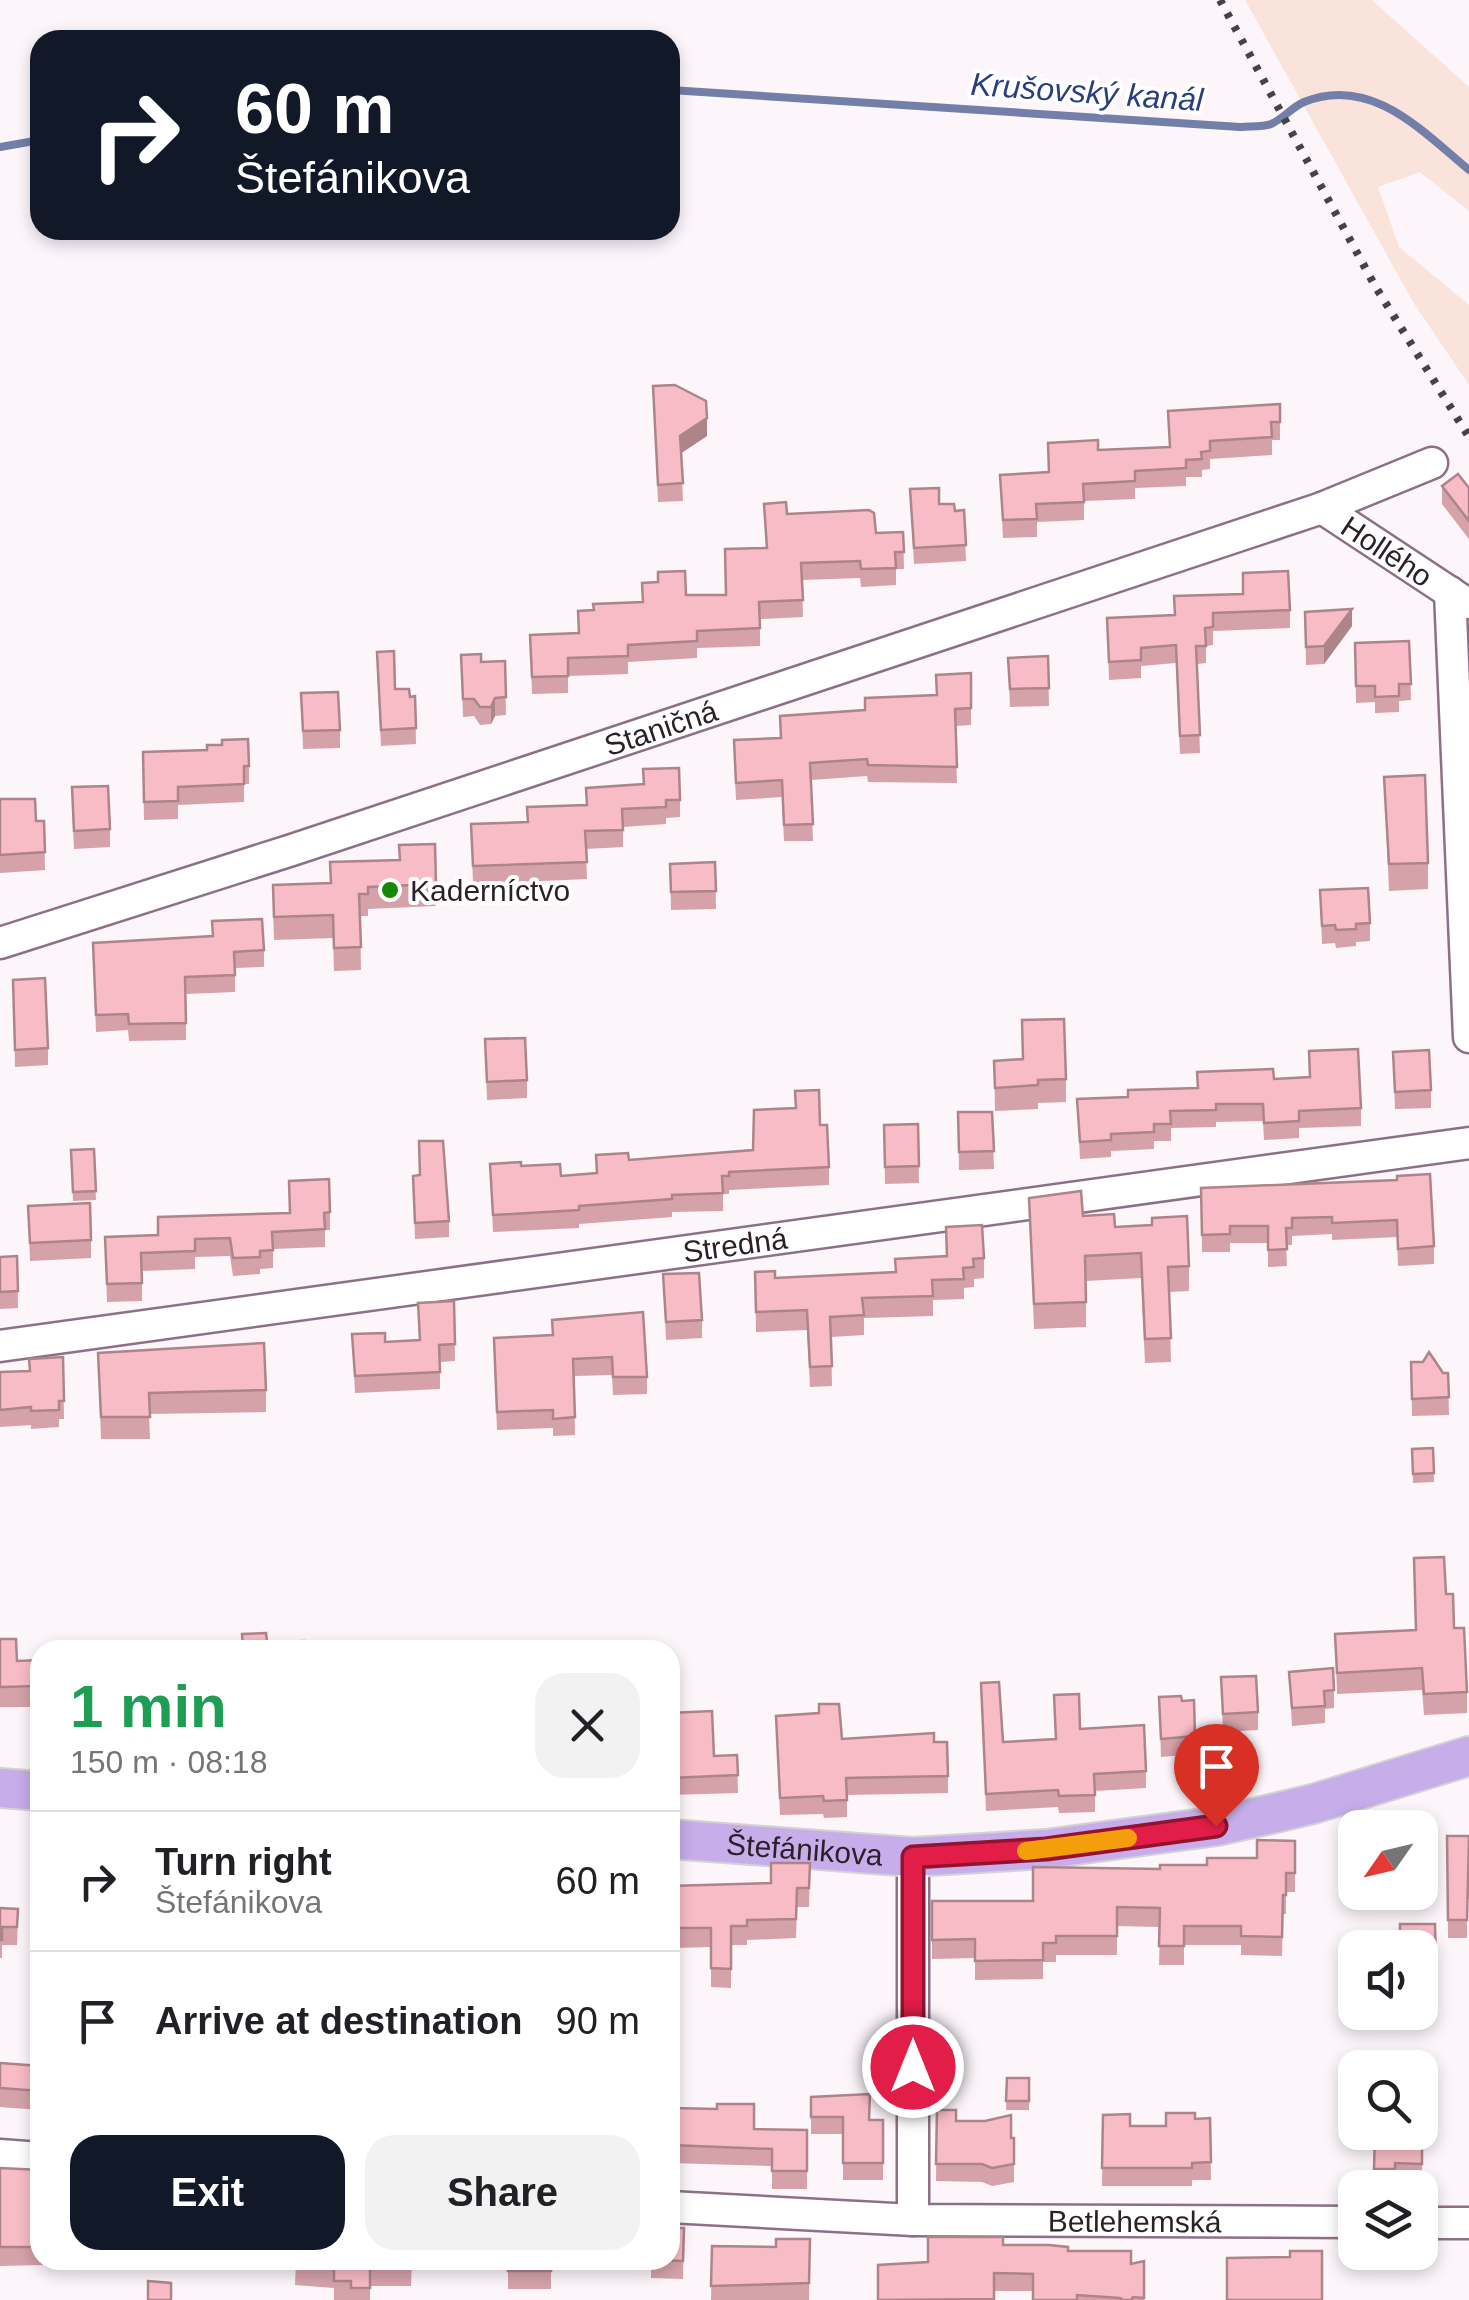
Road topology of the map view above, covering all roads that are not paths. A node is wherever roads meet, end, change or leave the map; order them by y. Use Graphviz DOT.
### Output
graph roads {
  1 [pos="1432,463"];
  2 [pos="1322,508"];
  3 [pos="1460,598"];
  4 [pos="0,943"];
  5 [pos="1469,1037"];
  6 [pos="1469,1144"];
  7 [pos="0,1346"];
  8 [pos="1469,1756"];
  9 [pos="0,1788"];
  10 [pos="30,1790"];
  11 [pos="680,1839"];
  12 [pos="913,1857"];
  13 [pos="0,2155"];
  14 [pos="30,2157"];
  15 [pos="680,2208"];
  16 [pos="913,2220"];
  17 [pos="1338,2222"];
  18 [pos="1438,2223"];
  19 [pos="1469,2223"];
  1 -- 2 [label="street, Staničná"];
  2 -- 3 [label="street, Hollého"];
  2 -- 4 [label="street, Staničná"];
  3 -- 5 [label="street, Hollého"];
  6 -- 7 [label="street, Stredná"];
  8 -- 12 [label="main road, Štefánikova"];
  9 -- 10 [label="main road"];
  11 -- 12 [label="main road, Štefánikova"];
  12 -- 16 [label="street"];
  13 -- 14 [label="street"];
  15 -- 16 [label="street, Betlehemská"];
  16 -- 17 [label="street, Betlehemská"];
  18 -- 19 [label="street"];
}
